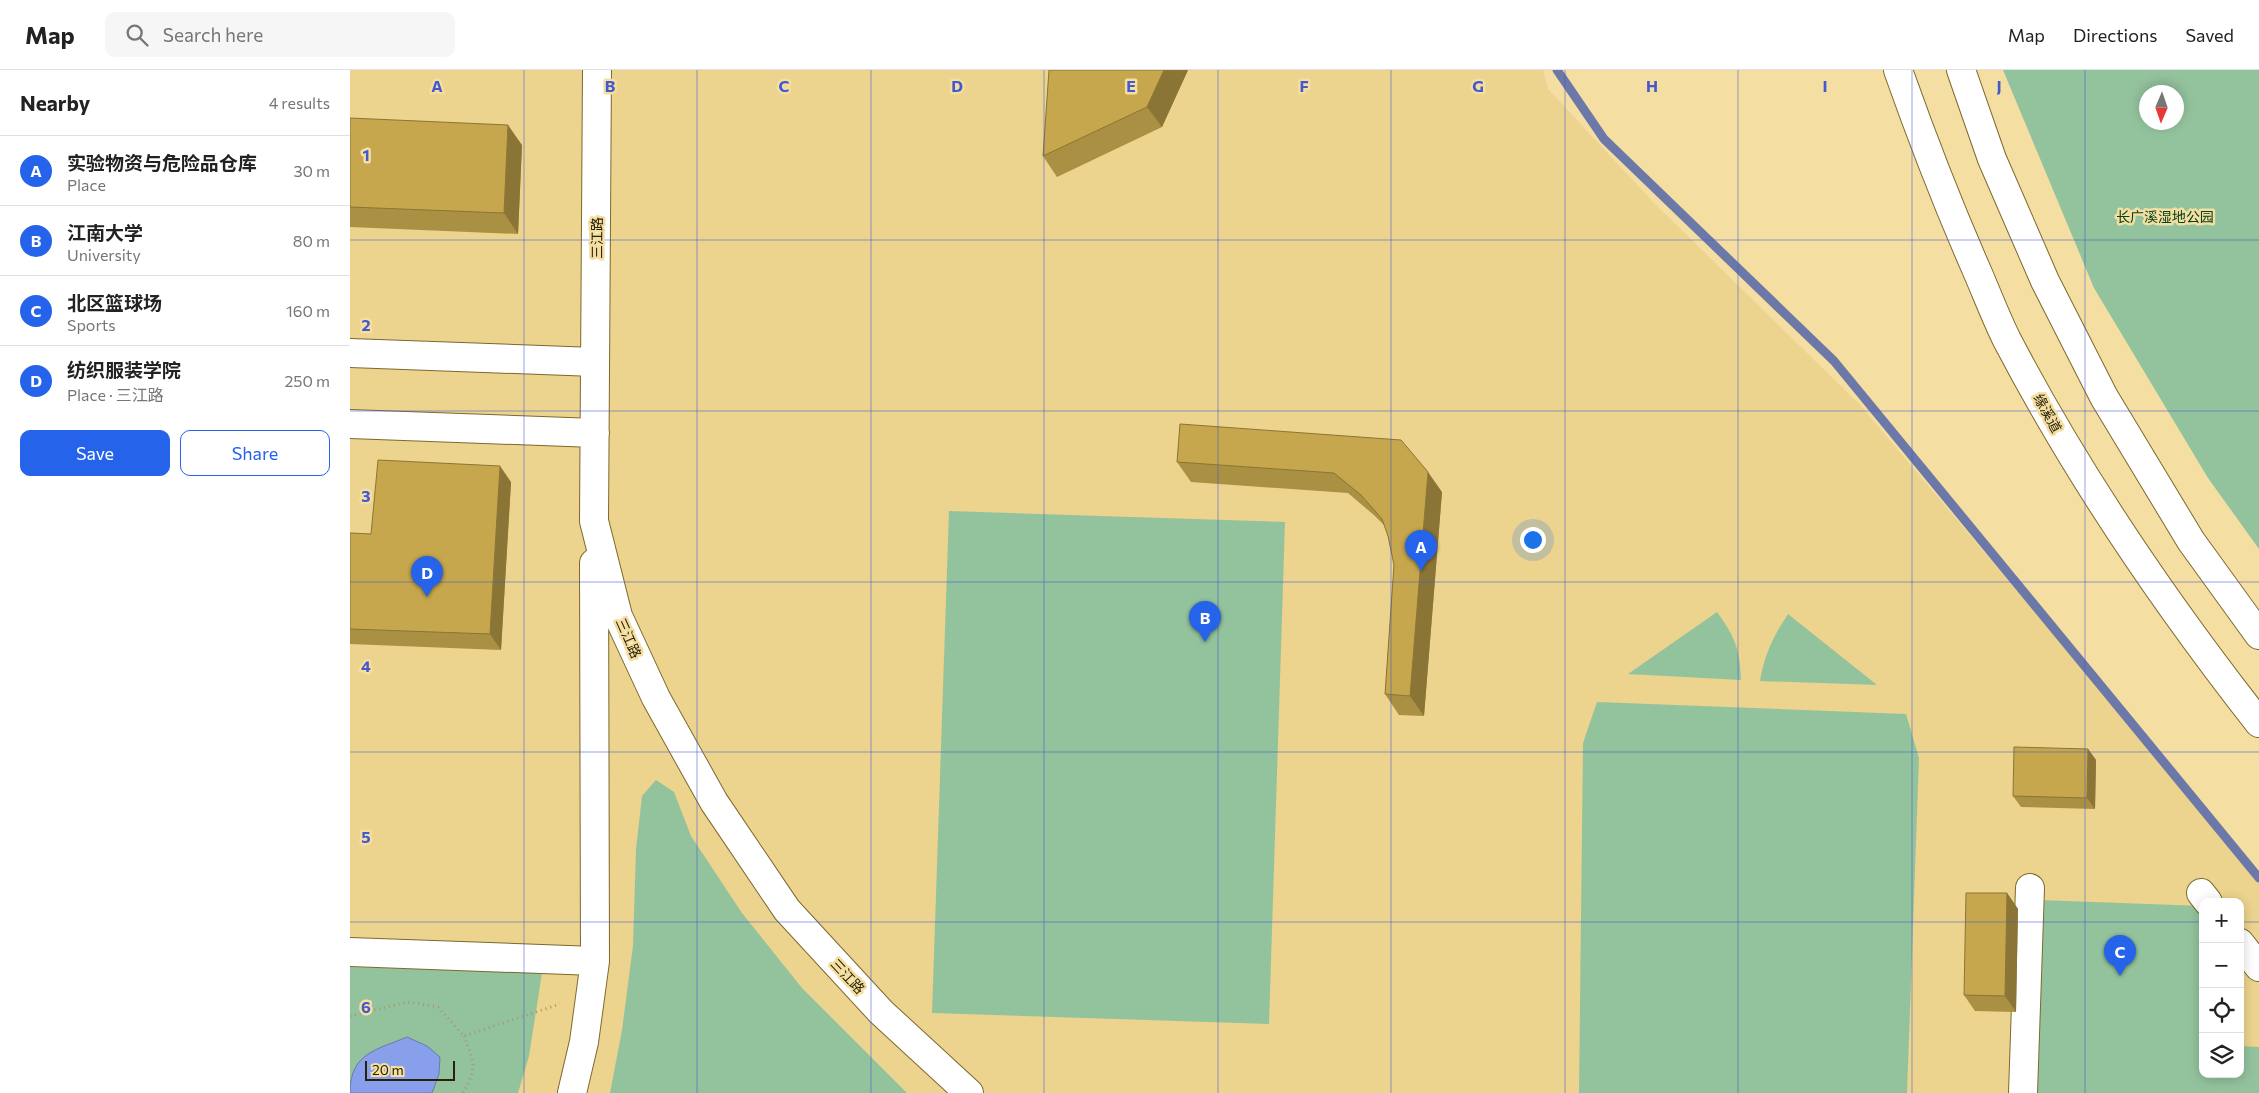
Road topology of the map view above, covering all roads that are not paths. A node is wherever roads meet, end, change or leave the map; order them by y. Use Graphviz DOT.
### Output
graph roads {
  1 [pos="597,70"];
  2 [pos="1898,70"];
  3 [pos="1961,70"];
  4 [pos="350,353"];
  5 [pos="595,362"];
  6 [pos="350,424"];
  7 [pos="595,433"];
  8 [pos="594,521"];
  9 [pos="2259,635"];
  10 [pos="2259,723"];
  11 [pos="2030,888"];
  12 [pos="2244,948"];
  13 [pos="350,952"];
  14 [pos="594,961"];
  15 [pos="2259,967"];
  16 [pos="572,1093"];
  17 [pos="969,1093"];
  18 [pos="2023,1093"];
  1 -- 5 [label="street, 三江路"];
  2 -- 10 [label="street, 缘溪道"];
  3 -- 9 [label="street"];
  4 -- 5 [label="street"];
  5 -- 7 [label="street, 三江路"];
  6 -- 7 [label="street"];
  7 -- 8 [label="street, 三江路"];
  8 -- 14 [label="street"];
  8 -- 17 [label="street, 三江路"];
  11 -- 18 [label="street"];
  12 -- 15 [label="street"];
  13 -- 14 [label="street"];
  14 -- 16 [label="street"];
}
